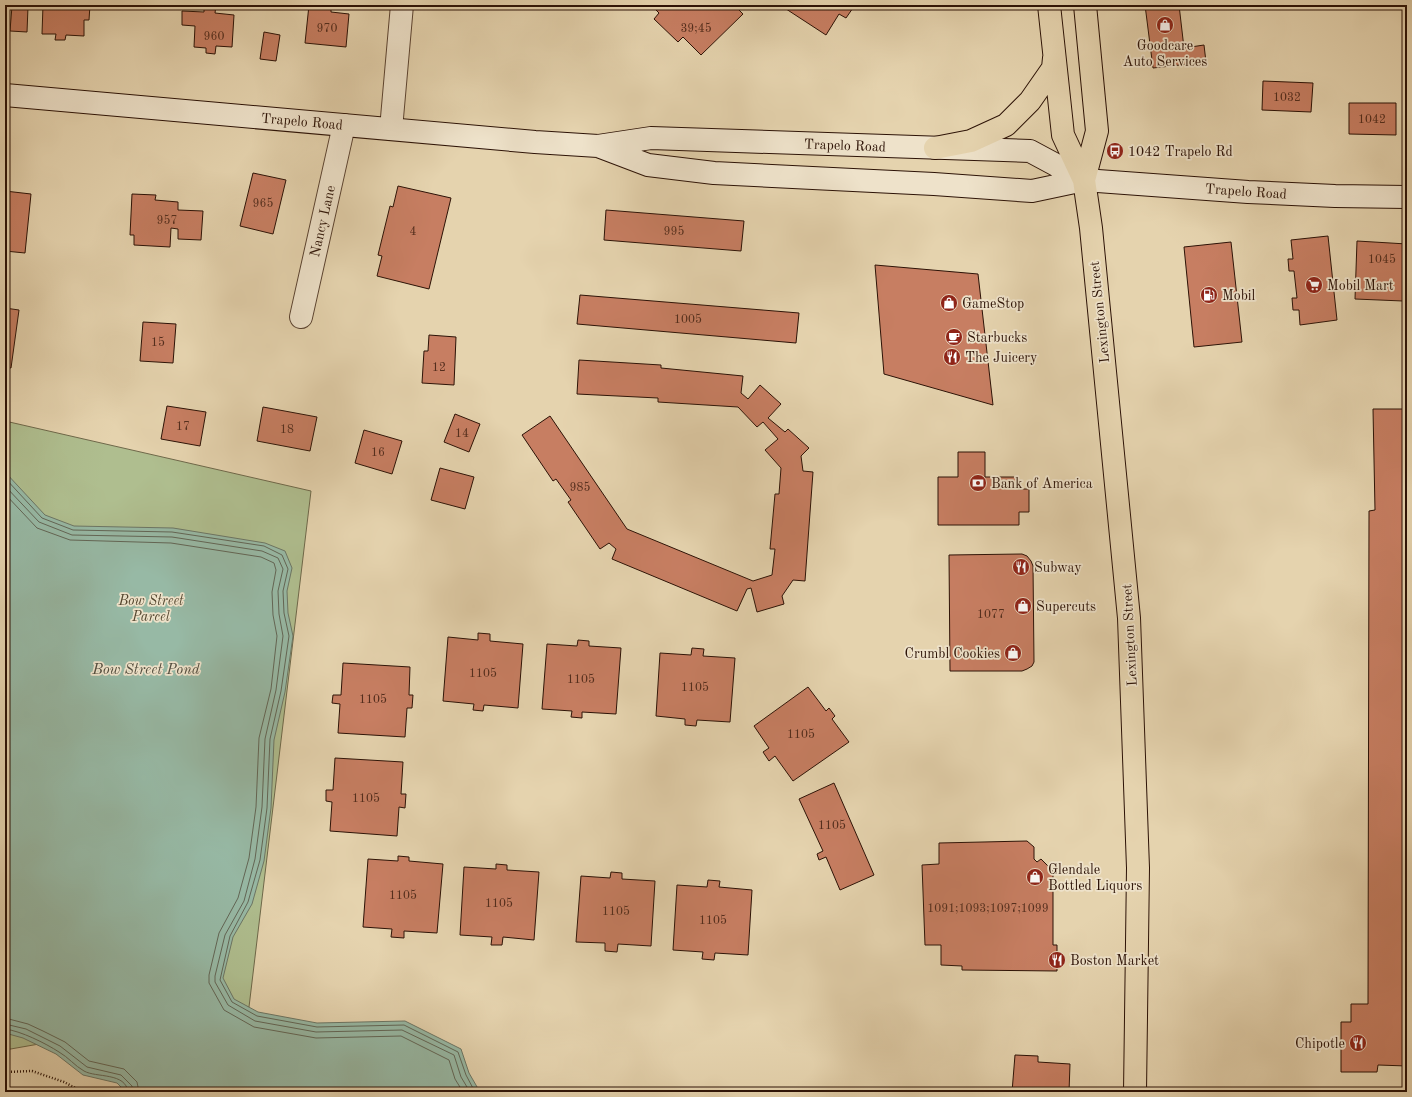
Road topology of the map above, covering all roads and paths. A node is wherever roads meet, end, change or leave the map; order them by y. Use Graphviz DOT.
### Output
graph roads {
  1 [pos="402,5"];
  2 [pos="1049,5"];
  3 [pos="1085,5"];
  4 [pos="1054,56"];
  5 [pos="5,95"];
  6 [pos="344,125"];
  7 [pos="391,129"];
  8 [pos="598,146"];
  9 [pos="935,148"];
  10 [pos="1084,180"];
  11 [pos="1407,197"];
  12 [pos="301,317"];
  13 [pos="5,1072"];
  14 [pos="83,1092"];
  15 [pos="1136,1092"];
  1 -- 7 [label="main road"];
  2 -- 4 [label="main road, Lexington Street"];
  3 -- 10 [label="main road, Lexington Street"];
  4 -- 9 [label="main road"];
  4 -- 10 [label="main road, Lexington Street"];
  5 -- 6 [label="main road, Trapelo Road"];
  6 -- 7 [label="main road, Trapelo Road"];
  6 -- 12 [label="main road, Nancy Lane"];
  7 -- 8 [label="main road, Trapelo Road"];
  8 -- 9 [label="main road, Trapelo Road"];
  8 -- 10 [label="main road, Trapelo Road"];
  9 -- 10 [label="main road, Trapelo Road"];
  10 -- 11 [label="main road, Trapelo Road"];
  10 -- 15 [label="main road, Lexington Street"];
  13 -- 14 [label="path"];
}
